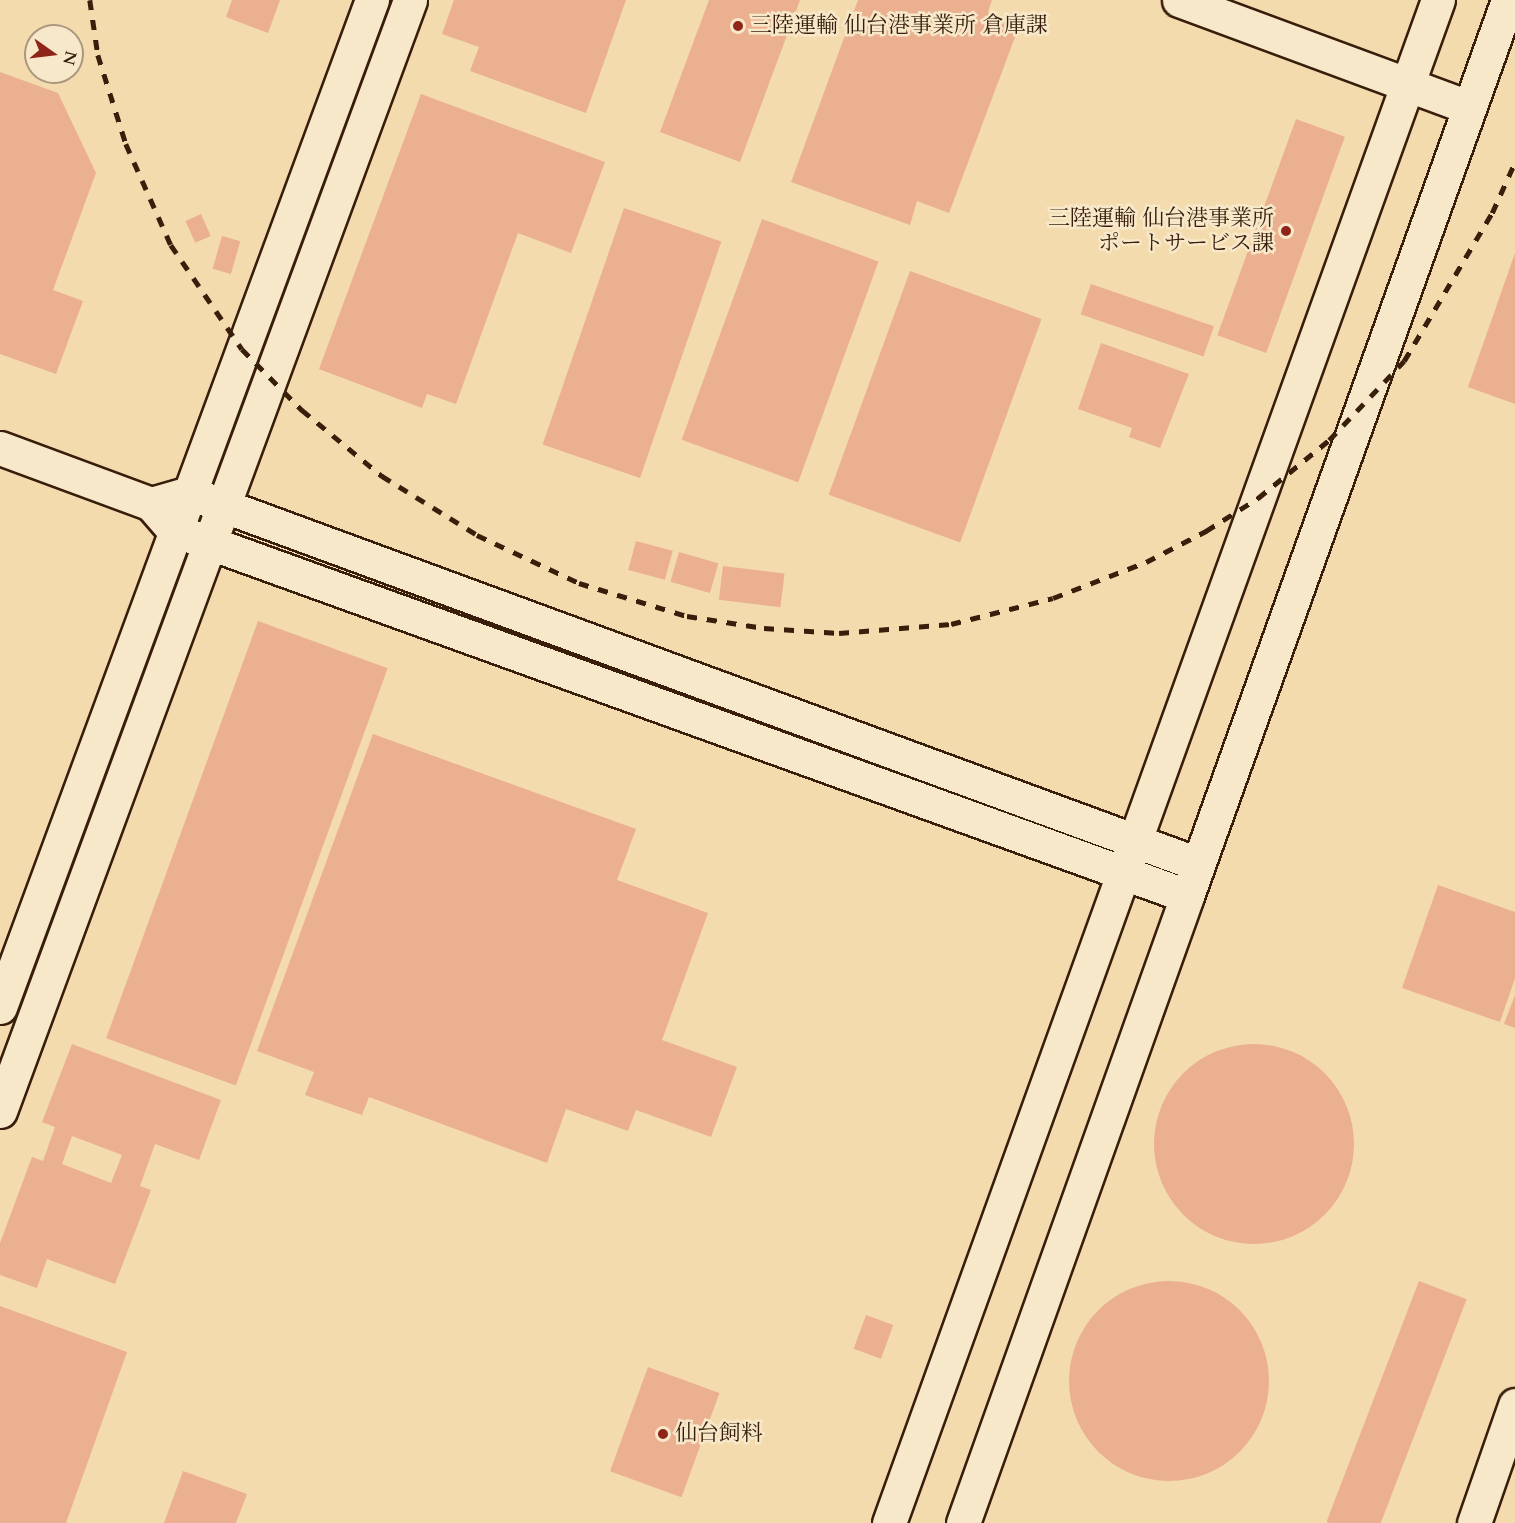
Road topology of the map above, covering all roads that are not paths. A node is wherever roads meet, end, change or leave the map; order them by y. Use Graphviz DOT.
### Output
graph roads {
  1 [pos="372,0"];
  2 [pos="410,0"];
  3 [pos="1179,0"];
  4 [pos="1438,0"];
  5 [pos="1508,0"];
  6 [pos="1408,85"];
  7 [pos="1469,107"];
  8 [pos="0,448"];
  9 [pos="189,493"];
  10 [pos="152,504"];
  11 [pos="224,506"];
  12 [pos="174,530"];
  13 [pos="210,543"];
  14 [pos="1130,857"];
  15 [pos="1198,864"];
  16 [pos="1186,896"];
  17 [pos="0,1007"];
  18 [pos="0,1111"];
  19 [pos="1515,1405"];
  20 [pos="889,1523"];
  21 [pos="963,1523"];
  22 [pos="1474,1523"];
  1 -- 9 [label="street"];
  2 -- 11 [label="street"];
  3 -- 6 [label="street"];
  4 -- 6 [label="street"];
  5 -- 7 [label="street"];
  6 -- 7 [label="street"];
  6 -- 14 [label="street"];
  7 -- 15 [label="street"];
  8 -- 10 [label="street"];
  9 -- 10 [label="street"];
  9 -- 11 [label="street"];
  9 -- 12 [label="street"];
  10 -- 12 [label="street"];
  11 -- 13 [label="street"];
  11 -- 14 [label="street"];
  12 -- 13 [label="street"];
  12 -- 17 [label="street"];
  13 -- 14 [label="street"];
  13 -- 18 [label="street"];
  14 -- 15 [label="street"];
  14 -- 16 [label="street"];
  14 -- 20 [label="street"];
  15 -- 16 [label="street"];
  16 -- 21 [label="street"];
  19 -- 22 [label="street"];
}
